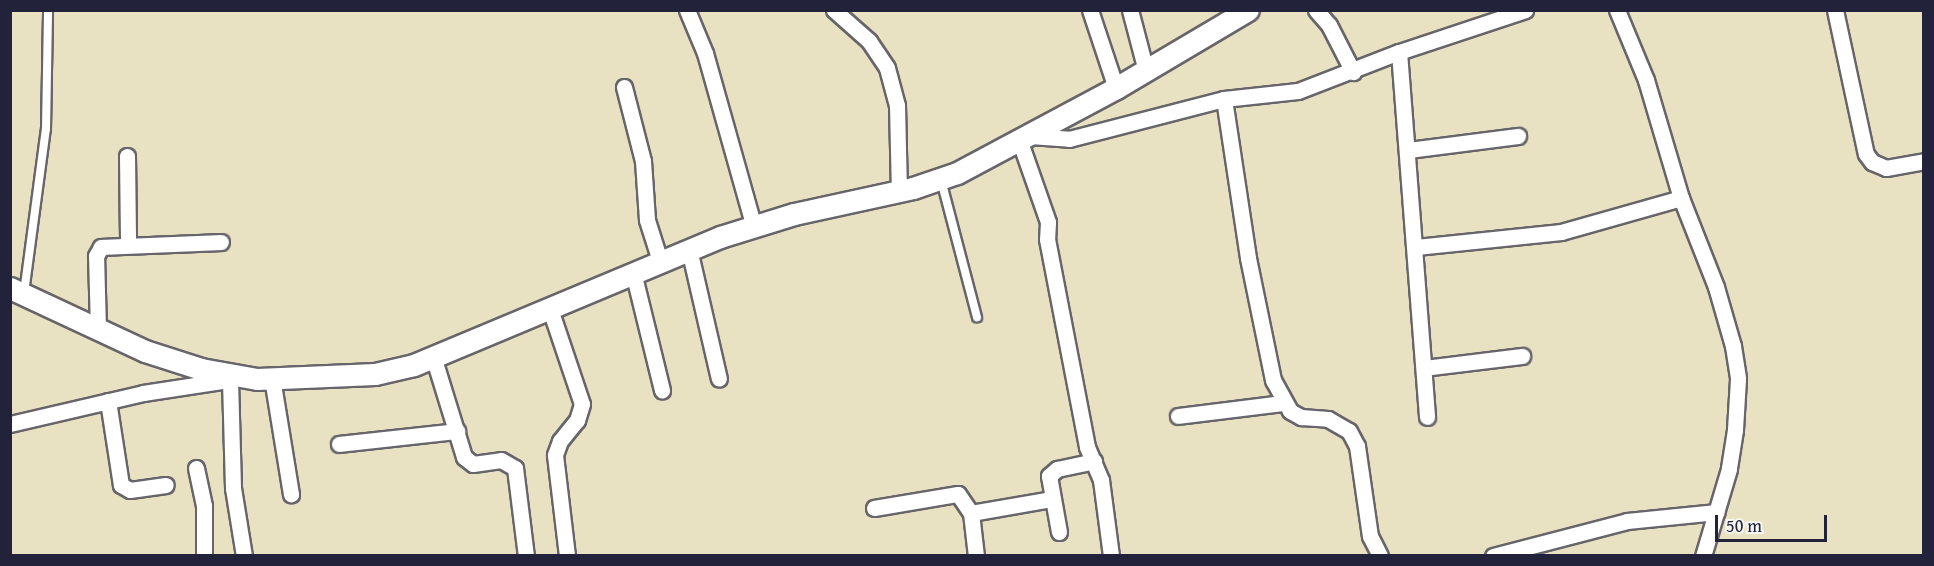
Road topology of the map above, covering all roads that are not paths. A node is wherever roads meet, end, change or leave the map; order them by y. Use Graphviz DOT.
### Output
graph roads {
  1 [pos="48,10"];
  2 [pos="687,10"];
  3 [pos="834,10"];
  4 [pos="1090,10"];
  5 [pos="1130,10"];
  6 [pos="1248,10"];
  7 [pos="1316,10"];
  8 [pos="1525,10"];
  9 [pos="1617,10"];
  10 [pos="1835,10"];
  11 [pos="1399,52"];
  12 [pos="1146,71"];
  13 [pos="1353,72"];
  14 [pos="624,87"];
  15 [pos="1116,88"];
  16 [pos="1224,99"];
  17 [pos="1518,136"];
  18 [pos="1025,139"];
  19 [pos="1408,150"];
  20 [pos="126,156"];
  21 [pos="1923,161"];
  22 [pos="940,178"];
  23 [pos="899,191"];
  24 [pos="1682,198"];
  25 [pos="754,227"];
  26 [pos="221,242"];
  27 [pos="128,244"];
  28 [pos="1416,247"];
  29 [pos="689,249"];
  30 [pos="660,261"];
  31 [pos="633,272"];
  32 [pos="17,291"];
  33 [pos="549,306"];
  34 [pos="977,317"];
  35 [pos="98,330"];
  36 [pos="1522,356"];
  37 [pos="1424,368"];
  38 [pos="439,372"];
  39 [pos="265,378"];
  40 [pos="230,380"];
  41 [pos="719,380"];
  42 [pos="662,390"];
  43 [pos="108,401"];
  44 [pos="1283,403"];
  45 [pos="1178,416"];
  46 [pos="1427,417"];
  47 [pos="10,424"];
  48 [pos="457,431"];
  49 [pos="339,444"];
  50 [pos="1094,461"];
  51 [pos="196,468"];
  52 [pos="166,485"];
  53 [pos="291,494"];
  54 [pos="1051,499"];
  55 [pos="874,508"];
  56 [pos="1717,512"];
  57 [pos="971,513"];
  58 [pos="1059,532"];
  59 [pos="204,555"];
  60 [pos="244,555"];
  61 [pos="526,555"];
  62 [pos="567,555"];
  63 [pos="976,555"];
  64 [pos="1111,555"];
  65 [pos="1380,555"];
  66 [pos="1493,555"];
  67 [pos="1703,555"];
  1 -- 32 [label="lane"];
  2 -- 25 [label="street"];
  3 -- 23 [label="street"];
  4 -- 15 [label="street"];
  5 -- 12 [label="street"];
  6 -- 12 [label="main road"];
  7 -- 13 [label="street"];
  8 -- 11 [label="street"];
  9 -- 24 [label="street"];
  10 -- 21 [label="street"];
  11 -- 13 [label="street"];
  11 -- 19 [label="street"];
  12 -- 15 [label="main road"];
  13 -- 16 [label="street"];
  14 -- 30 [label="street"];
  15 -- 18 [label="main road"];
  16 -- 18 [label="street"];
  16 -- 44 [label="street"];
  17 -- 19 [label="street"];
  18 -- 22 [label="main road"];
  18 -- 50 [label="street"];
  19 -- 28 [label="street"];
  20 -- 27 [label="street"];
  22 -- 23 [label="main road"];
  22 -- 34 [label="lane"];
  23 -- 25 [label="main road"];
  24 -- 28 [label="street"];
  24 -- 56 [label="street"];
  25 -- 29 [label="main road"];
  26 -- 27 [label="street"];
  27 -- 35 [label="street"];
  28 -- 37 [label="street"];
  29 -- 30 [label="main road"];
  29 -- 41 [label="street"];
  30 -- 31 [label="main road"];
  31 -- 33 [label="main road"];
  31 -- 42 [label="street"];
  32 -- 35 [label="main road"];
  33 -- 38 [label="main road"];
  33 -- 62 [label="street"];
  35 -- 39 [label="main road"];
  36 -- 37 [label="street"];
  37 -- 46 [label="street"];
  38 -- 39 [label="main road"];
  38 -- 48 [label="street"];
  39 -- 40 [label="street"];
  39 -- 53 [label="street"];
  40 -- 43 [label="street"];
  40 -- 60 [label="street"];
  43 -- 47 [label="street"];
  43 -- 52 [label="street"];
  44 -- 45 [label="street"];
  44 -- 65 [label="street"];
  48 -- 49 [label="street"];
  48 -- 61 [label="street"];
  50 -- 54 [label="street"];
  50 -- 64 [label="street"];
  51 -- 59 [label="street"];
  54 -- 57 [label="street"];
  54 -- 58 [label="street"];
  55 -- 57 [label="street"];
  56 -- 66 [label="street"];
  56 -- 67 [label="street"];
  57 -- 63 [label="street"];
}
